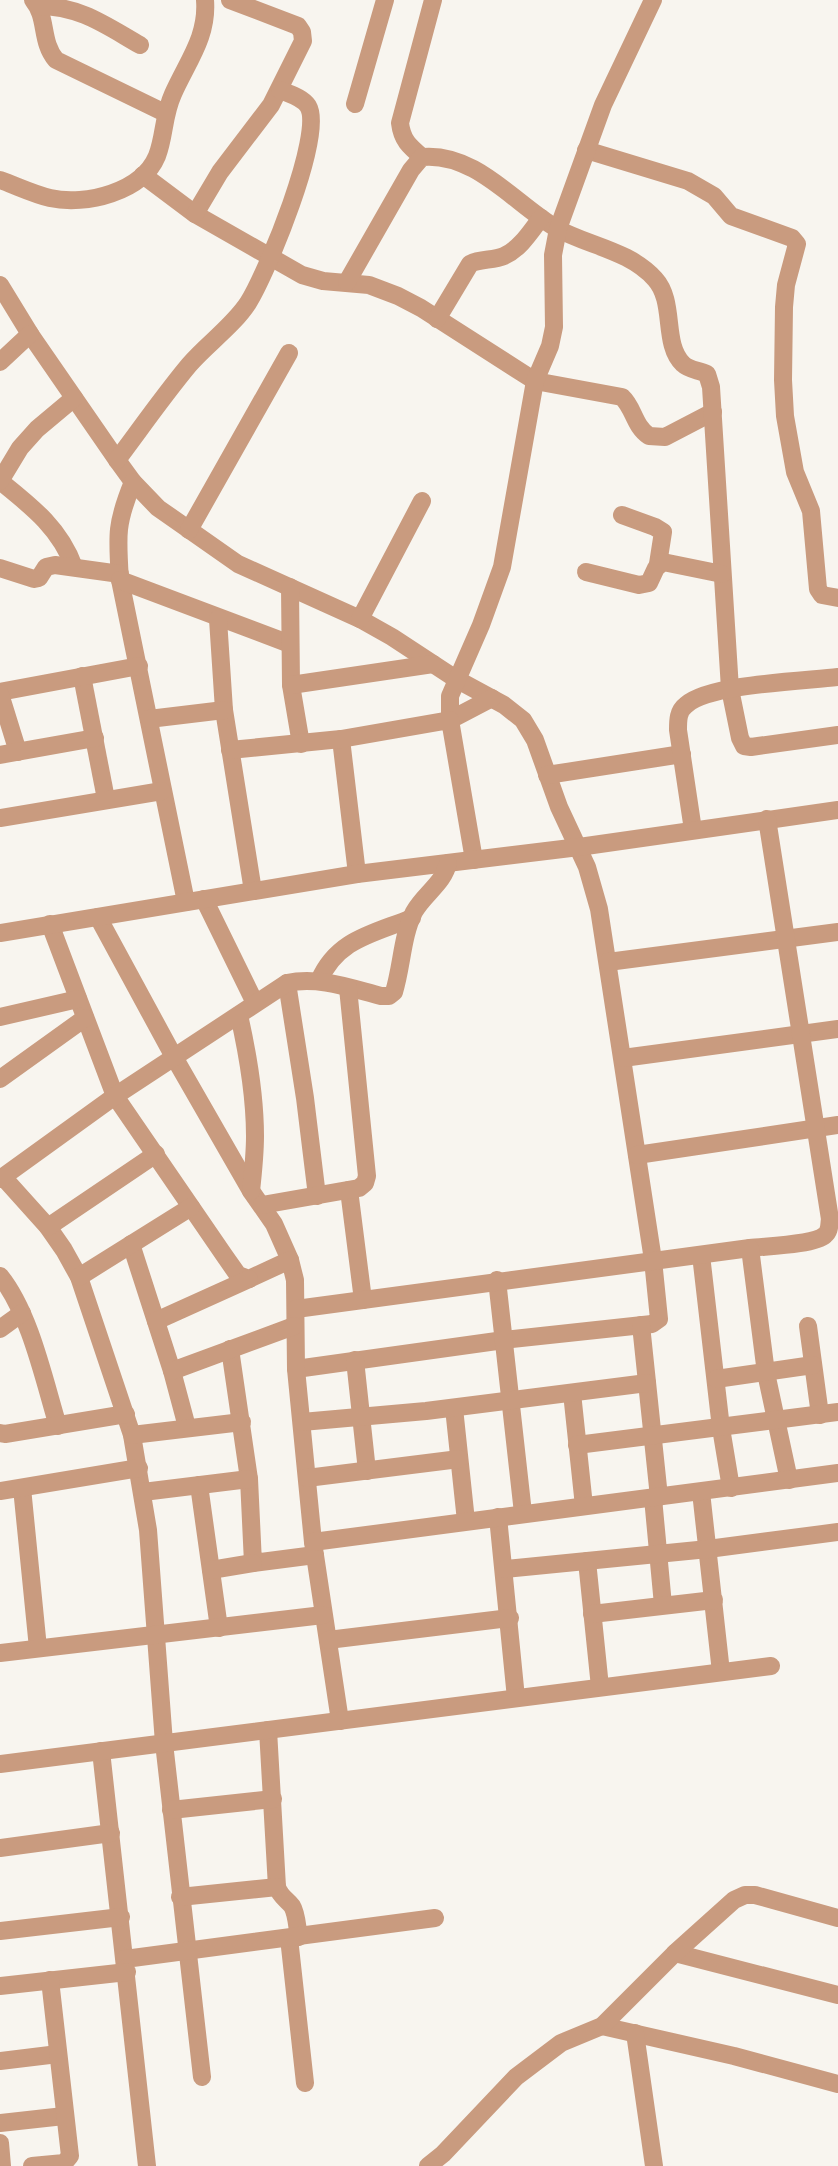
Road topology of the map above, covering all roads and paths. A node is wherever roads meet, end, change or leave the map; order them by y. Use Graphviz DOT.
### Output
graph roads {
  1 [pos="205,0"];
  2 [pos="230,0"];
  3 [pos="385,0"];
  4 [pos="433,0"];
  5 [pos="653,0"];
  6 [pos="36,3"];
  7 [pos="141,45"];
  8 [pos="280,90"];
  9 [pos="355,104"];
  10 [pos="165,113"];
  11 [pos="586,150"];
  12 [pos="422,157"];
  13 [pos="143,175"];
  14 [pos="0,180"];
  15 [pos="195,214"];
  16 [pos="541,218"];
  17 [pos="558,229"];
  18 [pos="270,257"];
  19 [pos="347,282"];
  20 [pos="0,285"];
  21 [pos="437,319"];
  22 [pos="30,334"];
  23 [pos="289,353"];
  24 [pos="0,362"];
  25 [pos="535,381"];
  26 [pos="74,398"];
  27 [pos="712,412"];
  28 [pos="117,460"];
  29 [pos="2,472"];
  30 [pos="133,482"];
  31 [pos="422,501"];
  32 [pos="622,515"];
  33 [pos="189,530"];
  34 [pos="658,564"];
  35 [pos="74,567"];
  36 [pos="0,568"];
  37 [pos="586,572"];
  38 [pos="722,574"];
  39 [pos="120,577"];
  40 [pos="290,587"];
  41 [pos="838,598"];
  42 [pos="218,619"];
  43 [pos="360,619"];
  44 [pos="290,644"];
  45 [pos="433,664"];
  46 [pos="139,666"];
  47 [pos="82,676"];
  48 [pos="838,677"];
  49 [pos="456,679"];
  50 [pos="291,685"];
  51 [pos="730,689"];
  52 [pos="0,693"];
  53 [pos="492,698"];
  54 [pos="224,710"];
  55 [pos="149,719"];
  56 [pos="450,720"];
  57 [pos="838,734"];
  58 [pos="95,738"];
  59 [pos="341,739"];
  60 [pos="301,744"];
  61 [pos="230,750"];
  62 [pos="9,754"];
  63 [pos="682,754"];
  64 [pos="547,775"];
  65 [pos="162,791"];
  66 [pos="106,799"];
  67 [pos="838,810"];
  68 [pos="0,818"];
  69 [pos="767,819"];
  70 [pos="693,830"];
  71 [pos="579,847"];
  72 [pos="474,860"];
  73 [pos="448,863"];
  74 [pos="357,874"];
  75 [pos="253,891"];
  76 [pos="204,899"];
  77 [pos="186,902"];
  78 [pos="98,917"];
  79 [pos="412,918"];
  80 [pos="50,924"];
  81 [pos="838,932"];
  82 [pos="0,933"];
  83 [pos="787,939"];
  84 [pos="608,962"];
  85 [pos="319,981"];
  86 [pos="286,984"];
  87 [pos="348,988"];
  88 [pos="78,999"];
  89 [pos="256,1003"];
  90 [pos="239,1015"];
  91 [pos="0,1017"];
  92 [pos="85,1018"];
  93 [pos="838,1030"];
  94 [pos="800,1035"];
  95 [pos="174,1057"];
  96 [pos="623,1058"];
  97 [pos="0,1079"];
  98 [pos="115,1096"];
  99 [pos="838,1125"];
  100 [pos="815,1128"];
  101 [pos="156,1154"];
  102 [pos="638,1155"];
  103 [pos="2,1178"];
  104 [pos="349,1190"];
  105 [pos="317,1196"];
  106 [pos="257,1198"];
  107 [pos="191,1207"];
  108 [pos="834,1226"];
  109 [pos="48,1227"];
  110 [pos="131,1244"];
  111 [pos="750,1248"];
  112 [pos="701,1255"];
  113 [pos="290,1259"];
  114 [pos="653,1261"];
  115 [pos="0,1276"];
  116 [pos="79,1277"];
  117 [pos="249,1279"];
  118 [pos="497,1280"];
  119 [pos="363,1300"];
  120 [pos="22,1313"];
  121 [pos="295,1318"];
  122 [pos="156,1321"];
  123 [pos="641,1325"];
  124 [pos="808,1326"];
  125 [pos="0,1329"];
  126 [pos="504,1340"];
  127 [pos="230,1349"];
  128 [pos="355,1360"];
  129 [pos="813,1365"];
  130 [pos="296,1369"];
  131 [pos="172,1371"];
  132 [pos="766,1373"];
  133 [pos="716,1379"];
  134 [pos="647,1383"];
  135 [pos="572,1393"];
  136 [pos="511,1400"];
  137 [pos="454,1408"];
  138 [pos="126,1414"];
  139 [pos="829,1414"];
  140 [pos="361,1416"];
  141 [pos="242,1422"];
  142 [pos="302,1422"];
  143 [pos="776,1422"];
  144 [pos="58,1426"];
  145 [pos="187,1427"];
  146 [pos="721,1428"];
  147 [pos="0,1433"];
  148 [pos="132,1435"];
  149 [pos="653,1437"];
  150 [pos="577,1445"];
  151 [pos="459,1459"];
  152 [pos="139,1468"];
  153 [pos="367,1471"];
  154 [pos="838,1473"];
  155 [pos="307,1478"];
  156 [pos="248,1479"];
  157 [pos="789,1480"];
  158 [pos="199,1485"];
  159 [pos="22,1488"];
  160 [pos="731,1488"];
  161 [pos="0,1491"];
  162 [pos="143,1492"];
  163 [pos="701,1492"];
  164 [pos="656,1497"];
  165 [pos="584,1506"];
  166 [pos="523,1513"];
  167 [pos="498,1517"];
  168 [pos="466,1521"];
  169 [pos="838,1532"];
  170 [pos="314,1548"];
  171 [pos="708,1549"];
  172 [pos="658,1554"];
  173 [pos="587,1561"];
  174 [pos="253,1563"];
  175 [pos="505,1569"];
  176 [pos="211,1570"];
  177 [pos="714,1600"];
  178 [pos="663,1605"];
  179 [pos="592,1614"];
  180 [pos="323,1615"];
  181 [pos="510,1618"];
  182 [pos="219,1628"];
  183 [pos="156,1635"];
  184 [pos="328,1640"];
  185 [pos="38,1648"];
  186 [pos="0,1653"];
  187 [pos="771,1666"];
  188 [pos="721,1672"];
  189 [pos="600,1687"];
  190 [pos="516,1698"];
  191 [pos="340,1721"];
  192 [pos="268,1730"];
  193 [pos="164,1743"];
  194 [pos="101,1751"];
  195 [pos="0,1764"];
  196 [pos="273,1799"];
  197 [pos="171,1810"];
  198 [pos="111,1833"];
  199 [pos="0,1848"];
  200 [pos="277,1887"];
  201 [pos="180,1897"];
  202 [pos="121,1917"];
  203 [pos="435,1918"];
  204 [pos="838,1918"];
  205 [pos="0,1930"];
  206 [pos="294,1937"];
  207 [pos="186,1952"];
  208 [pos="675,1954"];
  209 [pos="126,1966"];
  210 [pos="50,1980"];
  211 [pos="0,1986"];
  212 [pos="838,1995"];
  213 [pos="602,2026"];
  214 [pos="635,2033"];
  215 [pos="58,2054"];
  216 [pos="0,2061"];
  217 [pos="202,2077"];
  218 [pos="305,2083"];
  219 [pos="838,2084"];
  220 [pos="64,2116"];
  221 [pos="0,2123"];
  222 [pos="0,2143"];
  223 [pos="2,2166"];
  224 [pos="32,2166"];
  225 [pos="147,2166"];
  226 [pos="428,2166"];
  227 [pos="654,2166"];
  1 -- 10 [label="street"];
  2 -- 8 [label="street"];
  3 -- 9 [label="street"];
  4 -- 12 [label="street"];
  5 -- 11 [label="street"];
  6 -- 7 [label="street"];
  6 -- 10 [label="street"];
  8 -- 15 [label="street"];
  8 -- 18 [label="street"];
  10 -- 13 [label="street"];
  11 -- 17 [label="street"];
  11 -- 41 [label="street"];
  12 -- 16 [label="street"];
  12 -- 19 [label="street"];
  13 -- 14 [label="street"];
  13 -- 15 [label="street"];
  15 -- 18 [label="street"];
  16 -- 17 [label="street"];
  16 -- 21 [label="street"];
  17 -- 25 [label="street"];
  17 -- 27 [label="street"];
  18 -- 19 [label="street"];
  18 -- 28 [label="street"];
  19 -- 21 [label="street"];
  20 -- 22 [label="street"];
  21 -- 25 [label="street"];
  22 -- 24 [label="street"];
  22 -- 26 [label="street"];
  23 -- 33 [label="street"];
  25 -- 27 [label="street"];
  25 -- 49 [label="street"];
  26 -- 28 [label="street"];
  26 -- 29 [label="street"];
  27 -- 38 [label="street"];
  28 -- 30 [label="street"];
  29 -- 35 [label="street"];
  30 -- 33 [label="street"];
  30 -- 39 [label="street"];
  31 -- 43 [label="street"];
  32 -- 34 [label="street"];
  33 -- 40 [label="street"];
  34 -- 37 [label="street"];
  34 -- 38 [label="street"];
  35 -- 36 [label="street"];
  35 -- 39 [label="street"];
  38 -- 51 [label="street"];
  39 -- 42 [label="street"];
  39 -- 46 [label="street"];
  40 -- 43 [label="street"];
  40 -- 44 [label="street"];
  42 -- 44 [label="street"];
  42 -- 54 [label="street"];
  43 -- 45 [label="street"];
  44 -- 50 [label="street"];
  45 -- 49 [label="street"];
  45 -- 50 [label="street"];
  46 -- 47 [label="street"];
  46 -- 55 [label="street"];
  47 -- 52 [label="street"];
  47 -- 58 [label="street"];
  48 -- 51 [label="street"];
  49 -- 53 [label="street"];
  49 -- 56 [label="street"];
  50 -- 60 [label="street"];
  51 -- 57 [label="street"];
  51 -- 63 [label="street"];
  52 -- 62 [label="street"];
  53 -- 56 [label="street"];
  53 -- 64 [label="street"];
  54 -- 55 [label="street"];
  54 -- 61 [label="street"];
  55 -- 65 [label="street"];
  56 -- 59 [label="street"];
  56 -- 72 [label="street"];
  58 -- 62 [label="street"];
  58 -- 66 [label="street"];
  59 -- 60 [label="street"];
  59 -- 74 [label="street"];
  60 -- 61 [label="street"];
  61 -- 75 [label="street"];
  63 -- 64 [label="street"];
  63 -- 70 [label="street"];
  64 -- 71 [label="street"];
  65 -- 66 [label="street"];
  65 -- 77 [label="street"];
  66 -- 68 [label="street"];
  67 -- 69 [label="street"];
  69 -- 70 [label="street"];
  69 -- 83 [label="street"];
  70 -- 71 [label="street"];
  71 -- 72 [label="street"];
  71 -- 84 [label="street"];
  72 -- 73 [label="street"];
  73 -- 74 [label="street"];
  73 -- 79 [label="street"];
  74 -- 75 [label="street"];
  75 -- 76 [label="street"];
  76 -- 77 [label="street"];
  76 -- 89 [label="street"];
  77 -- 78 [label="street"];
  78 -- 80 [label="street"];
  78 -- 95 [label="street"];
  79 -- 85 [label="street"];
  79 -- 87 [label="street"];
  80 -- 82 [label="street"];
  80 -- 88 [label="street"];
  81 -- 83 [label="street"];
  83 -- 84 [label="street"];
  83 -- 94 [label="street"];
  84 -- 96 [label="street"];
  85 -- 86 [label="street"];
  85 -- 87 [label="street"];
  86 -- 89 [label="street"];
  86 -- 105 [label="street"];
  87 -- 104 [label="street"];
  88 -- 91 [label="street"];
  88 -- 92 [label="street"];
  89 -- 90 [label="street"];
  90 -- 95 [label="street"];
  90 -- 106 [label="street"];
  92 -- 97 [label="street"];
  92 -- 98 [label="street"];
  93 -- 94 [label="street"];
  94 -- 96 [label="street"];
  94 -- 100 [label="street"];
  95 -- 98 [label="street"];
  95 -- 106 [label="street"];
  96 -- 102 [label="street"];
  98 -- 101 [label="street"];
  98 -- 103 [label="street"];
  99 -- 100 [label="street"];
  100 -- 102 [label="street"];
  100 -- 108 [label="street"];
  101 -- 107 [label="street"];
  101 -- 109 [label="street"];
  102 -- 114 [label="street"];
  103 -- 109 [label="street"];
  104 -- 105 [label="street"];
  104 -- 119 [label="street"];
  105 -- 106 [label="street"];
  106 -- 113 [label="street"];
  107 -- 110 [label="street"];
  107 -- 117 [label="street"];
  108 -- 111 [label="street"];
  109 -- 116 [label="street"];
  110 -- 116 [label="street"];
  110 -- 122 [label="street"];
  111 -- 112 [label="street"];
  111 -- 132 [label="street"];
  112 -- 114 [label="street"];
  112 -- 133 [label="street"];
  113 -- 117 [label="street"];
  113 -- 121 [label="street"];
  114 -- 118 [label="street"];
  114 -- 123 [label="street"];
  115 -- 120 [label="street"];
  116 -- 138 [label="street"];
  117 -- 122 [label="street"];
  118 -- 119 [label="street"];
  118 -- 126 [label="street"];
  119 -- 121 [label="street"];
  120 -- 125 [label="street"];
  120 -- 144 [label="street"];
  121 -- 127 [label="street"];
  121 -- 130 [label="street"];
  122 -- 131 [label="street"];
  123 -- 126 [label="street"];
  123 -- 134 [label="street"];
  124 -- 129 [label="street"];
  126 -- 128 [label="street"];
  126 -- 136 [label="street"];
  127 -- 131 [label="street"];
  127 -- 141 [label="street"];
  128 -- 130 [label="street"];
  128 -- 140 [label="street"];
  129 -- 132 [label="street"];
  129 -- 139 [label="street"];
  130 -- 142 [label="street"];
  131 -- 145 [label="street"];
  132 -- 133 [label="street"];
  132 -- 143 [label="street"];
  133 -- 146 [label="street"];
  134 -- 135 [label="street"];
  134 -- 149 [label="street"];
  135 -- 136 [label="street"];
  135 -- 150 [label="street"];
  136 -- 137 [label="street"];
  136 -- 166 [label="street"];
  137 -- 140 [label="street"];
  137 -- 151 [label="street"];
  138 -- 144 [label="street"];
  138 -- 148 [label="street"];
  139 -- 143 [label="street"];
  140 -- 142 [label="street"];
  140 -- 153 [label="street"];
  141 -- 145 [label="street"];
  141 -- 156 [label="street"];
  142 -- 155 [label="street"];
  143 -- 146 [label="street"];
  143 -- 157 [label="street"];
  144 -- 147 [label="street"];
  145 -- 148 [label="street"];
  146 -- 149 [label="street"];
  146 -- 160 [label="street"];
  148 -- 152 [label="street"];
  149 -- 150 [label="street"];
  149 -- 164 [label="street"];
  150 -- 165 [label="street"];
  151 -- 153 [label="street"];
  151 -- 168 [label="street"];
  152 -- 159 [label="street"];
  152 -- 162 [label="street"];
  153 -- 155 [label="street"];
  154 -- 157 [label="street"];
  155 -- 170 [label="street"];
  156 -- 158 [label="street"];
  156 -- 174 [label="street"];
  157 -- 160 [label="street"];
  158 -- 162 [label="street"];
  158 -- 176 [label="street"];
  159 -- 161 [label="street"];
  159 -- 185 [label="street"];
  160 -- 163 [label="street"];
  162 -- 183 [label="street"];
  163 -- 164 [label="street"];
  163 -- 171 [label="street"];
  164 -- 165 [label="street"];
  164 -- 172 [label="street"];
  165 -- 166 [label="street"];
  166 -- 167 [label="street"];
  167 -- 168 [label="street"];
  167 -- 175 [label="street"];
  168 -- 170 [label="street"];
  169 -- 171 [label="street"];
  170 -- 174 [label="street"];
  170 -- 180 [label="street"];
  171 -- 172 [label="street"];
  171 -- 177 [label="street"];
  172 -- 173 [label="street"];
  172 -- 178 [label="street"];
  173 -- 175 [label="street"];
  173 -- 179 [label="street"];
  174 -- 176 [label="street"];
  175 -- 181 [label="street"];
  176 -- 182 [label="street"];
  177 -- 178 [label="street"];
  177 -- 188 [label="street"];
  178 -- 179 [label="street"];
  179 -- 189 [label="street"];
  180 -- 182 [label="street"];
  180 -- 184 [label="street"];
  181 -- 184 [label="street"];
  181 -- 190 [label="street"];
  182 -- 183 [label="street"];
  183 -- 185 [label="street"];
  183 -- 193 [label="street"];
  184 -- 191 [label="street"];
  185 -- 186 [label="street"];
  187 -- 188 [label="street"];
  188 -- 189 [label="street"];
  189 -- 190 [label="street"];
  190 -- 191 [label="street"];
  191 -- 192 [label="street"];
  192 -- 193 [label="street"];
  192 -- 196 [label="street"];
  193 -- 194 [label="street"];
  193 -- 197 [label="street"];
  194 -- 195 [label="street"];
  194 -- 198 [label="street"];
  196 -- 197 [label="street"];
  196 -- 200 [label="street"];
  197 -- 201 [label="street"];
  198 -- 199 [label="street"];
  198 -- 202 [label="street"];
  200 -- 201 [label="street"];
  200 -- 206 [label="street"];
  201 -- 207 [label="street"];
  202 -- 205 [label="street"];
  202 -- 209 [label="street"];
  203 -- 206 [label="street"];
  204 -- 208 [label="street"];
  206 -- 207 [label="street"];
  206 -- 218 [label="street"];
  207 -- 209 [label="street"];
  207 -- 217 [label="street"];
  208 -- 212 [label="street"];
  208 -- 213 [label="street"];
  209 -- 210 [label="street"];
  209 -- 225 [label="street"];
  210 -- 211 [label="street"];
  210 -- 215 [label="street"];
  213 -- 214 [label="street"];
  213 -- 226 [label="street"];
  214 -- 219 [label="street"];
  214 -- 227 [label="street"];
  215 -- 216 [label="street"];
  215 -- 220 [label="street"];
  220 -- 221 [label="street"];
  220 -- 224 [label="street"];
  222 -- 223 [label="street"];
}
